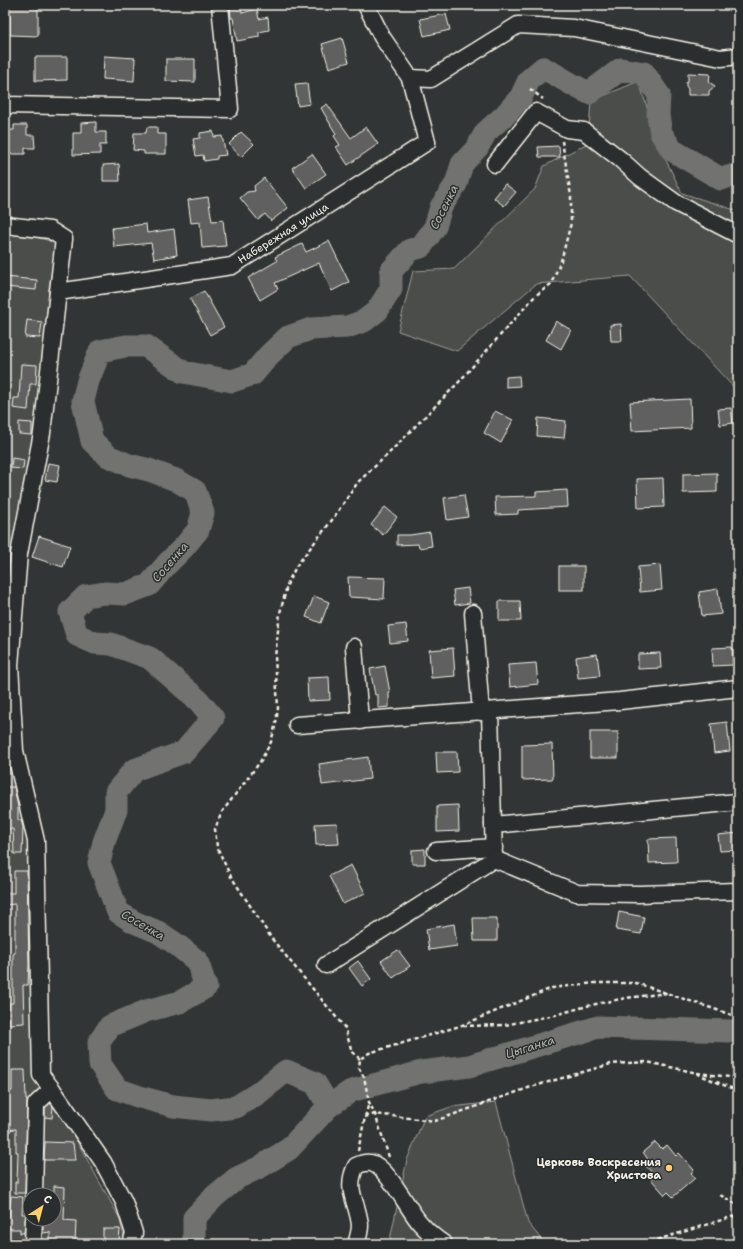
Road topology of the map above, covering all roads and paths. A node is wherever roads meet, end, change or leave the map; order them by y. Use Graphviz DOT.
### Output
graph roads {
  1 [pos="220,5"];
  2 [pos="366,5"];
  3 [pos="738,56"];
  4 [pos="410,78"];
  5 [pos="5,105"];
  6 [pos="567,129"];
  7 [pos="495,164"];
  8 [pos="5,225"];
  9 [pos="738,235"];
  10 [pos="58,292"];
  11 [pos="473,612"];
  12 [pos="354,646"];
  13 [pos="738,688"];
  14 [pos="485,712"];
  15 [pos="360,721"];
  16 [pos="297,725"];
  17 [pos="738,802"];
  18 [pos="493,825"];
  19 [pos="436,851"];
  20 [pos="494,853"];
  21 [pos="738,890"];
  22 [pos="326,965"];
  23 [pos="668,993"];
  24 [pos="738,1018"];
  25 [pos="460,1026"];
  26 [pos="360,1059"];
  27 [pos="693,1072"];
  28 [pos="738,1078"];
  29 [pos="52,1089"];
  30 [pos="738,1091"];
  31 [pos="369,1102"];
  32 [pos="375,1114"];
  33 [pos="365,1117"];
  34 [pos="389,1158"];
  35 [pos="356,1166"];
  36 [pos="34,1187"];
  37 [pos="720,1195"];
  38 [pos="738,1205"];
  39 [pos="738,1215"];
  40 [pos="34,1227"];
  41 [pos="738,1240"];
  42 [pos="33,1244"];
  43 [pos="131,1244"];
  44 [pos="356,1244"];
  45 [pos="444,1244"];
  46 [pos="644,1244"];
  47 [pos="734,1244"];
  1 -- 5 [label="street"];
  2 -- 4 [label="street"];
  3 -- 4 [label="street"];
  4 -- 10 [label="street, Набережная улица"];
  6 -- 7 [label="street"];
  6 -- 9 [label="street"];
  6 -- 26 [label="path"];
  8 -- 10 [label="street"];
  10 -- 29 [label="street"];
  11 -- 14 [label="street"];
  12 -- 15 [label="street"];
  13 -- 14 [label="street"];
  14 -- 15 [label="street"];
  14 -- 18 [label="street"];
  15 -- 16 [label="street"];
  17 -- 18 [label="street"];
  18 -- 20 [label="street"];
  19 -- 20 [label="street"];
  20 -- 21 [label="street"];
  20 -- 22 [label="street"];
  23 -- 24 [label="path"];
  23 -- 25 [label="path"];
  23 -- 25 [label="path"];
  25 -- 26 [label="path"];
  26 -- 31 [label="path"];
  27 -- 28 [label="path"];
  27 -- 30 [label="path"];
  27 -- 32 [label="path"];
  29 -- 36 [label="street"];
  29 -- 43 [label="street"];
  31 -- 32 [label="path"];
  31 -- 33 [label="path"];
  32 -- 33 [label="path"];
  32 -- 34 [label="path"];
  33 -- 35 [label="path"];
  35 -- 44 [label="street"];
  35 -- 45 [label="street"];
  37 -- 38 [label="path"];
  39 -- 46 [label="path"];
  40 -- 42 [label="street"];
  41 -- 47 [label="path"];
}
